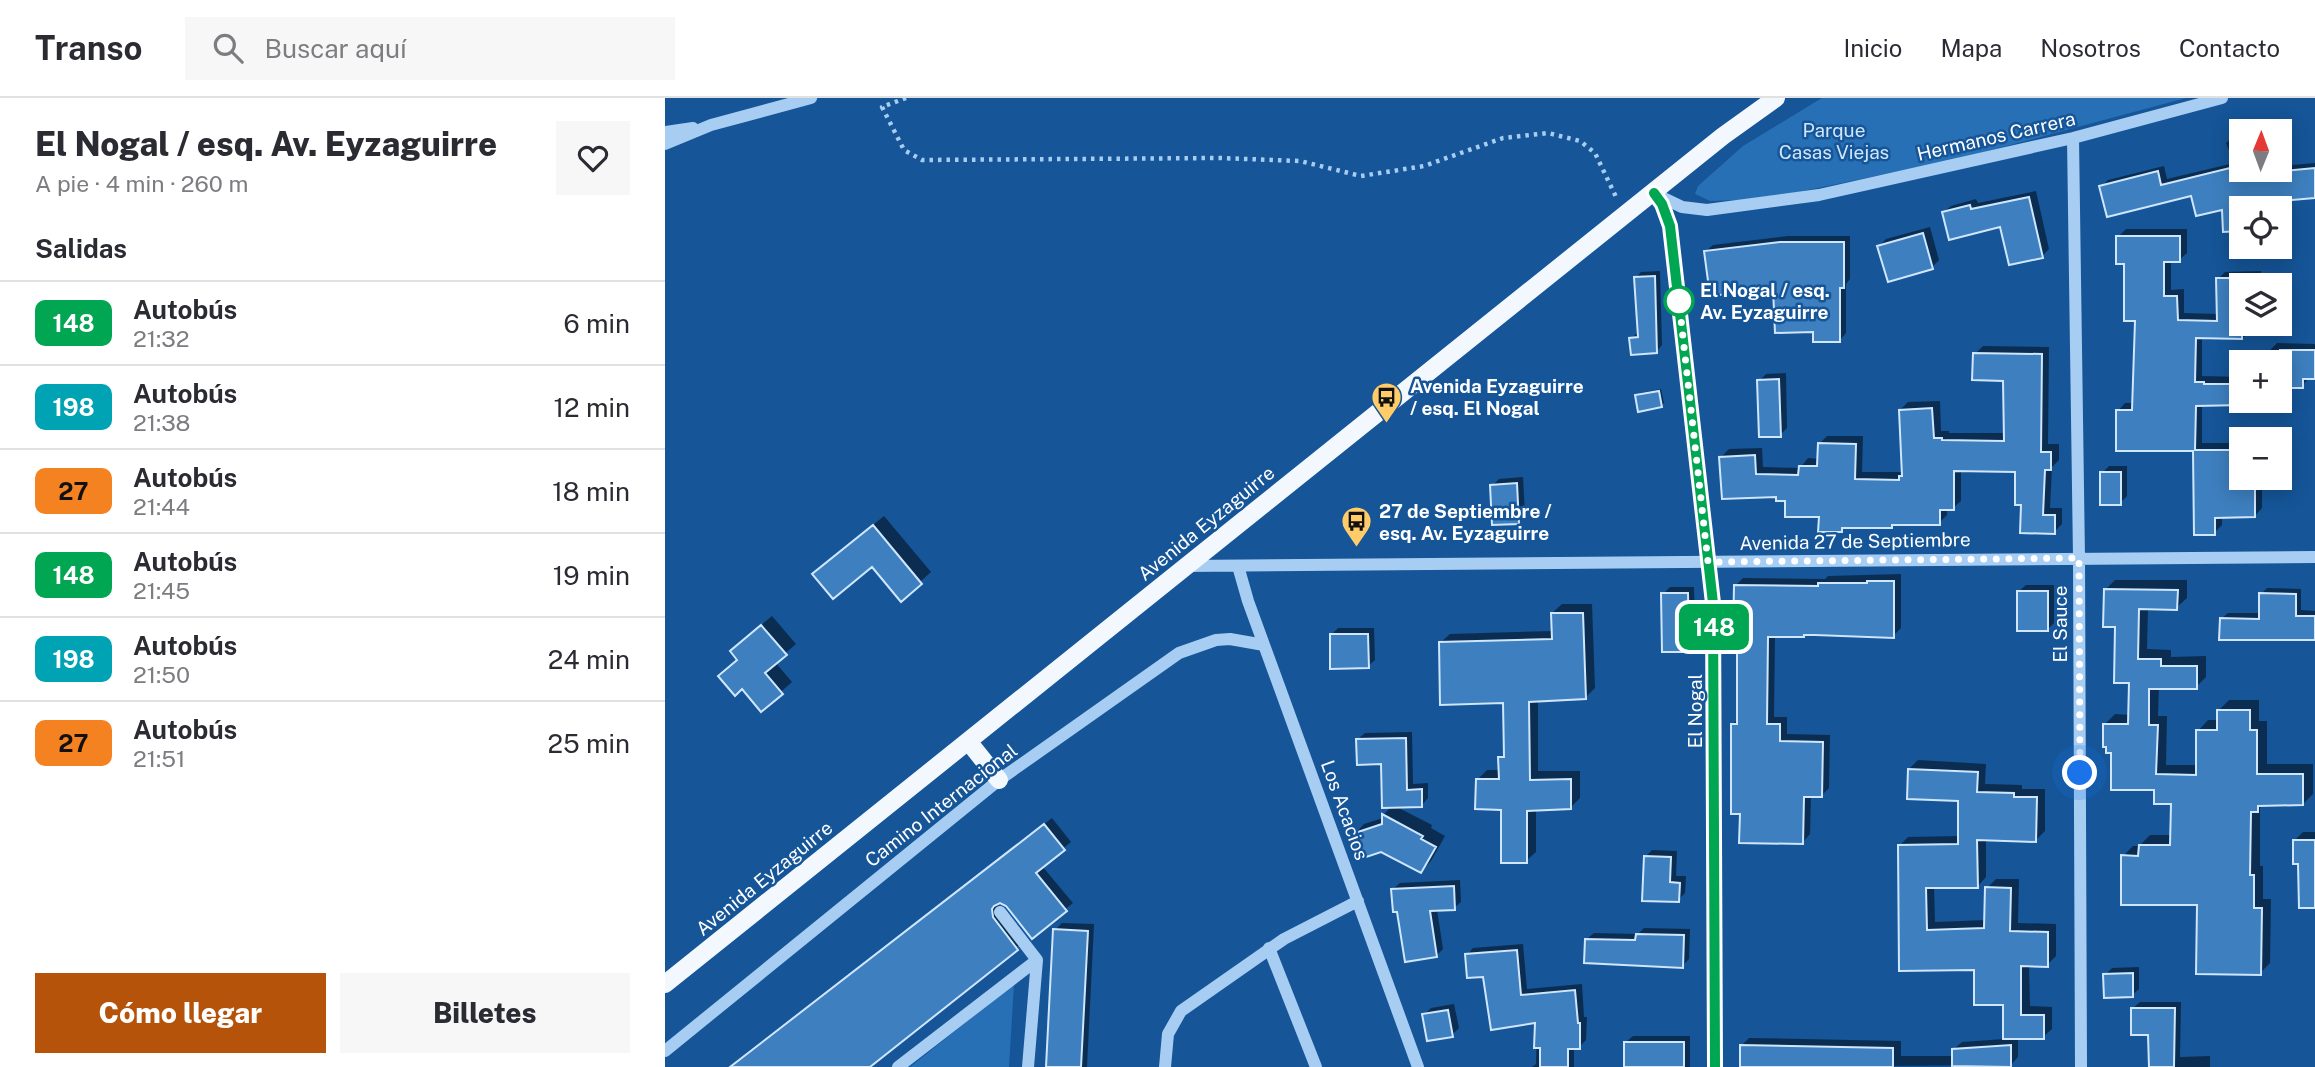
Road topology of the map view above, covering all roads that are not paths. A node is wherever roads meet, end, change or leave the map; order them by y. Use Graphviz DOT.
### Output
graph roads {
  1 [pos="811,98"];
  2 [pos="1776,98"];
  3 [pos="2222,98"];
  4 [pos="711,125"];
  5 [pos="665,132"];
  6 [pos="2073,138"];
  7 [pos="665,144"];
  8 [pos="1654,193"];
  9 [pos="2315,557"];
  10 [pos="2079,558"];
  11 [pos="1708,562"];
  12 [pos="1185,566"];
  13 [pos="1238,566"];
  14 [pos="1264,645"];
  15 [pos="968,741"];
  16 [pos="999,780"];
  17 [pos="1358,901"];
  18 [pos="1000,912"];
  19 [pos="1269,948"];
  20 [pos="1037,960"];
  21 [pos="665,984"];
  22 [pos="665,1051"];
  23 [pos="898,1067"];
  24 [pos="1028,1067"];
  25 [pos="1165,1067"];
  26 [pos="1316,1067"];
  27 [pos="1418,1067"];
  28 [pos="1715,1067"];
  29 [pos="2081,1067"];
  1 -- 4 [label="street"];
  2 -- 8 [label="main road, Avenida Eyzaguirre"];
  3 -- 6 [label="street, Hermanos Carrera"];
  4 -- 5 [label="street"];
  4 -- 7 [label="street"];
  6 -- 8 [label="street, Hermanos Carrera"];
  6 -- 10 [label="street, El Sauce"];
  8 -- 11 [label="street, El Nogal"];
  8 -- 12 [label="main road, Avenida Eyzaguirre"];
  9 -- 10 [label="street, Avenida 27 de Septiembre"];
  10 -- 11 [label="street, Avenida 27 de Septiembre"];
  10 -- 29 [label="street, El Sauce"];
  11 -- 13 [label="street, Avenida 27 de Septiembre"];
  11 -- 28 [label="street, El Nogal"];
  12 -- 13 [label="street, Avenida 27 de Septiembre"];
  12 -- 15 [label="main road, Avenida Eyzaguirre"];
  13 -- 14 [label="street, Los Acacios"];
  14 -- 16 [label="street, Camino Internacional"];
  14 -- 17 [label="street, Los Acacios"];
  15 -- 16 [label="main road"];
  15 -- 21 [label="main road, Avenida Eyzaguirre"];
  16 -- 22 [label="street, Camino Internacional"];
  17 -- 19 [label="street"];
  17 -- 27 [label="street, Los Acacios"];
  18 -- 20 [label="street"];
  19 -- 25 [label="street"];
  19 -- 26 [label="street"];
  20 -- 23 [label="street"];
  20 -- 24 [label="street"];
}
